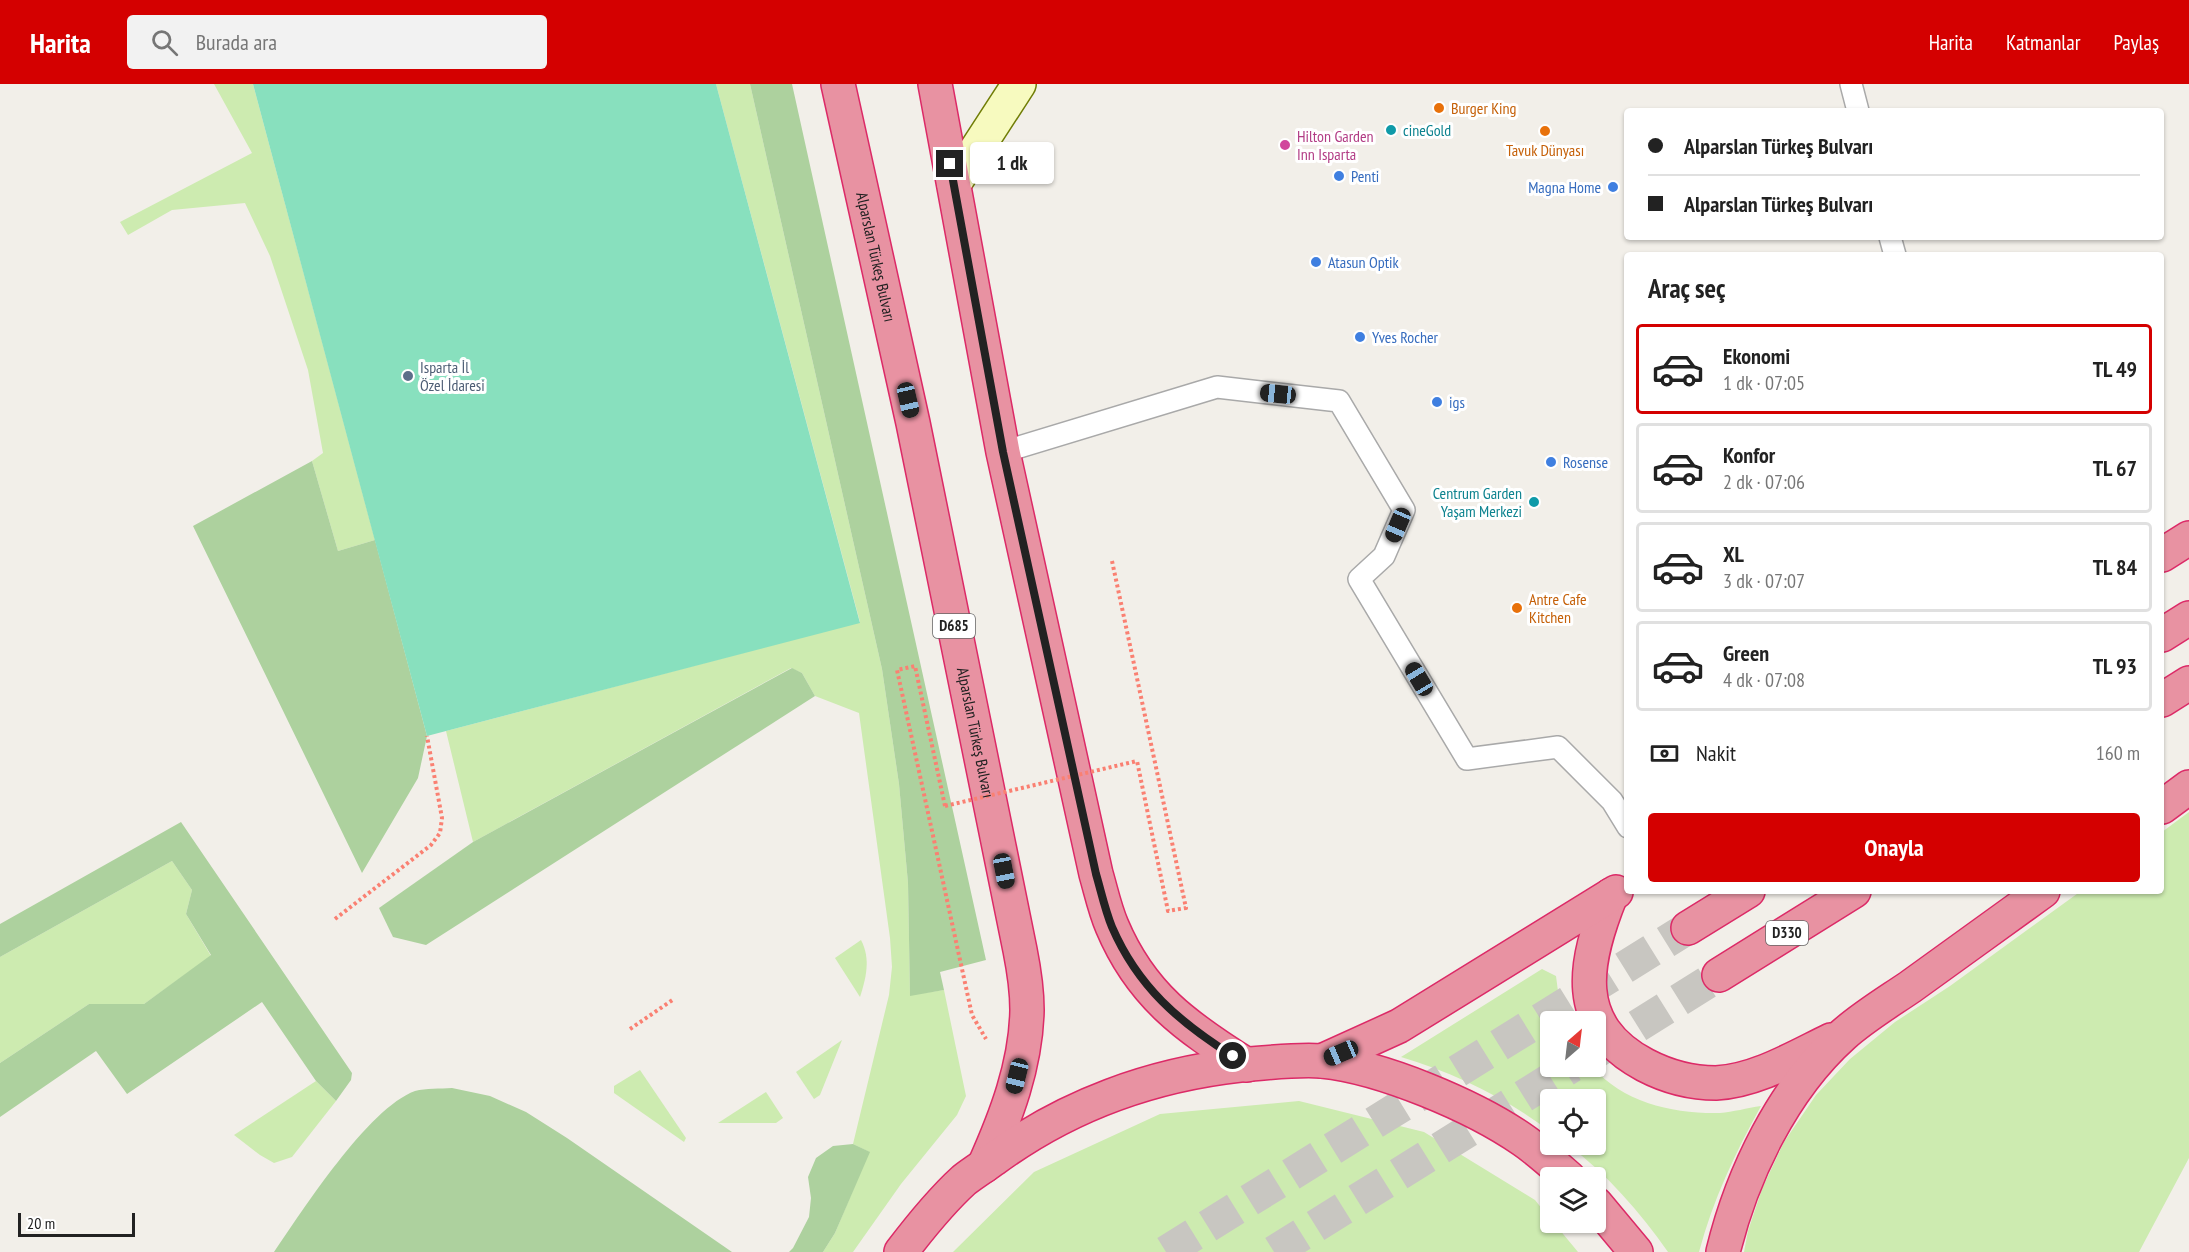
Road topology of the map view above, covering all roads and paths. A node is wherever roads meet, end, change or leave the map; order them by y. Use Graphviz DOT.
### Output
graph roads {
  1 [pos="838,84"];
  2 [pos="935,84"];
  3 [pos="1020,84"];
  4 [pos="1851,84"];
  5 [pos="1857,108"];
  6 [pos="954,184"];
  7 [pos="1003,452"];
  8 [pos="2189,538"];
  9 [pos="2164,554"];
  10 [pos="1112,561"];
  11 [pos="2189,618"];
  12 [pos="2164,634"];
  13 [pos="2189,683"];
  14 [pos="2164,699"];
  15 [pos="427,736"];
  16 [pos="2189,787"];
  17 [pos="1620,795"];
  18 [pos="2164,806"];
  19 [pos="1624,811"];
  20 [pos="1619,890"];
  21 [pos="1743,894"];
  22 [pos="1849,894"];
  23 [pos="2039,894"];
  24 [pos="335,919"];
  25 [pos="1688,928"];
  26 [pos="1719,975"];
  27 [pos="674,999"];
  28 [pos="630,1029"];
  29 [pos="1843,1035"];
  30 [pos="988,1042"];
  31 [pos="1322,1061"];
  32 [pos="1247,1065"];
  33 [pos="984,1166"];
  34 [pos="1556,1167"];
  35 [pos="1606,1216"];
  36 [pos="902,1252"];
  37 [pos="1636,1252"];
  38 [pos="1723,1252"];
  1 -- 33 [label="highway, Alparslan Türkeş Bulvarı / D685"];
  2 -- 6 [label="highway"];
  3 -- 6 [label="street"];
  4 -- 5 [label="lane"];
  6 -- 7 [label="highway"];
  7 -- 17 [label="lane"];
  7 -- 32 [label="highway"];
  8 -- 9 [label="highway"];
  10 -- 30 [label="path, bridge"];
  11 -- 12 [label="highway"];
  13 -- 14 [label="highway"];
  15 -- 24 [label="path"];
  16 -- 18 [label="highway"];
  17 -- 19 [label="lane"];
  20 -- 29 [label="highway"];
  20 -- 31 [label="highway"];
  21 -- 25 [label="highway"];
  22 -- 26 [label="highway, D330"];
  23 -- 29 [label="highway"];
  27 -- 28 [label="path"];
  29 -- 38 [label="highway"];
  31 -- 32 [label="highway"];
  31 -- 34 [label="highway"];
  32 -- 33 [label="highway"];
  33 -- 36 [label="highway"];
  35 -- 37 [label="highway"];
}
